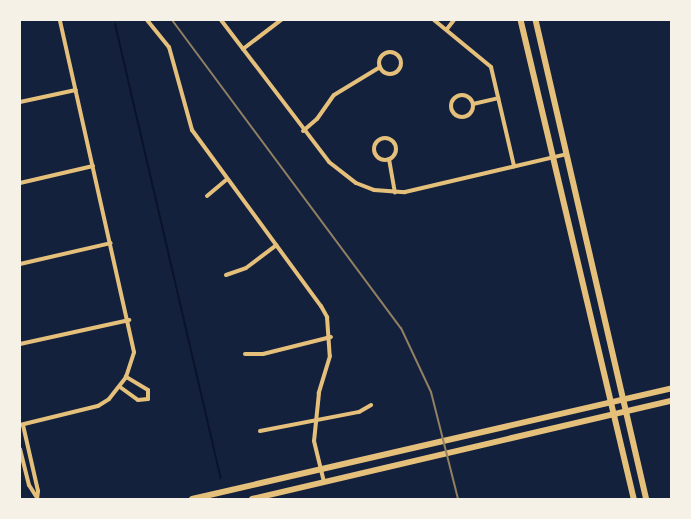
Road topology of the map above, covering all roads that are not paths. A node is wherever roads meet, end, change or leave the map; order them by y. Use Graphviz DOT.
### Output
graph roads {
  1 [pos="60,20"];
  2 [pos="147,20"];
  3 [pos="221,20"];
  4 [pos="281,20"];
  5 [pos="434,20"];
  6 [pos="454,20"];
  7 [pos="521,20"];
  8 [pos="536,20"];
  9 [pos="447,30"];
  10 [pos="243,49"];
  11 [pos="380,67"];
  12 [pos="76,90"];
  13 [pos="498,98"];
  14 [pos="20,102"];
  15 [pos="473,104"];
  16 [pos="303,131"];
  17 [pos="567,154"];
  18 [pos="553,158"];
  19 [pos="389,159"];
  20 [pos="93,166"];
  21 [pos="514,166"];
  22 [pos="227,179"];
  23 [pos="20,183"];
  24 [pos="395,192"];
  25 [pos="207,196"];
  26 [pos="112,243"];
  27 [pos="276,245"];
  28 [pos="20,264"];
  29 [pos="226,275"];
  30 [pos="130,320"];
  31 [pos="331,337"];
  32 [pos="20,344"];
  33 [pos="244,354"];
  34 [pos="126,377"];
  35 [pos="120,387"];
  36 [pos="671,388"];
  37 [pos="625,399"];
  38 [pos="671,401"];
  39 [pos="612,402"];
  40 [pos="371,405"];
  41 [pos="628,411"];
  42 [pos="615,414"];
  43 [pos="316,422"];
  44 [pos="22,425"];
  45 [pos="260,431"];
  46 [pos="20,449"];
  47 [pos="319,470"];
  48 [pos="324,482"];
  49 [pos="36,498"];
  50 [pos="192,499"];
  51 [pos="252,499"];
  52 [pos="634,499"];
  53 [pos="647,499"];
  1 -- 12 [label="street"];
  2 -- 22 [label="street"];
  3 -- 10 [label="street"];
  4 -- 10 [label="street"];
  5 -- 9 [label="street"];
  6 -- 9 [label="street"];
  7 -- 18 [label="main road"];
  8 -- 17 [label="main road"];
  9 -- 13 [label="street"];
  10 -- 16 [label="street"];
  11 -- 11 [label="street"];
  11 -- 16 [label="street"];
  12 -- 14 [label="street"];
  12 -- 20 [label="street"];
  13 -- 15 [label="street"];
  13 -- 21 [label="street"];
  15 -- 15 [label="street"];
  16 -- 24 [label="street"];
  17 -- 18 [label="street"];
  17 -- 37 [label="main road"];
  18 -- 21 [label="street"];
  18 -- 39 [label="main road"];
  19 -- 19 [label="street"];
  19 -- 24 [label="street"];
  20 -- 23 [label="street"];
  20 -- 26 [label="street"];
  21 -- 24 [label="street"];
  22 -- 25 [label="street"];
  22 -- 27 [label="street"];
  26 -- 28 [label="street"];
  26 -- 30 [label="street"];
  27 -- 29 [label="street"];
  27 -- 31 [label="street"];
  30 -- 32 [label="street"];
  30 -- 34 [label="street"];
  31 -- 33 [label="street"];
  31 -- 43 [label="street"];
  34 -- 35 [label="street"];
  34 -- 35 [label="street"];
  35 -- 44 [label="street"];
  36 -- 37 [label="main road"];
  37 -- 39 [label="main road"];
  37 -- 41 [label="main road"];
  38 -- 41 [label="main road"];
  39 -- 42 [label="main road"];
  39 -- 47 [label="main road"];
  40 -- 43 [label="street"];
  41 -- 42 [label="main road"];
  41 -- 53 [label="main road"];
  42 -- 48 [label="main road"];
  42 -- 52 [label="main road"];
  43 -- 45 [label="street"];
  43 -- 47 [label="street"];
  44 -- 49 [label="street"];
  46 -- 49 [label="street"];
  47 -- 48 [label="street"];
  47 -- 50 [label="main road"];
  48 -- 51 [label="main road"];
}
